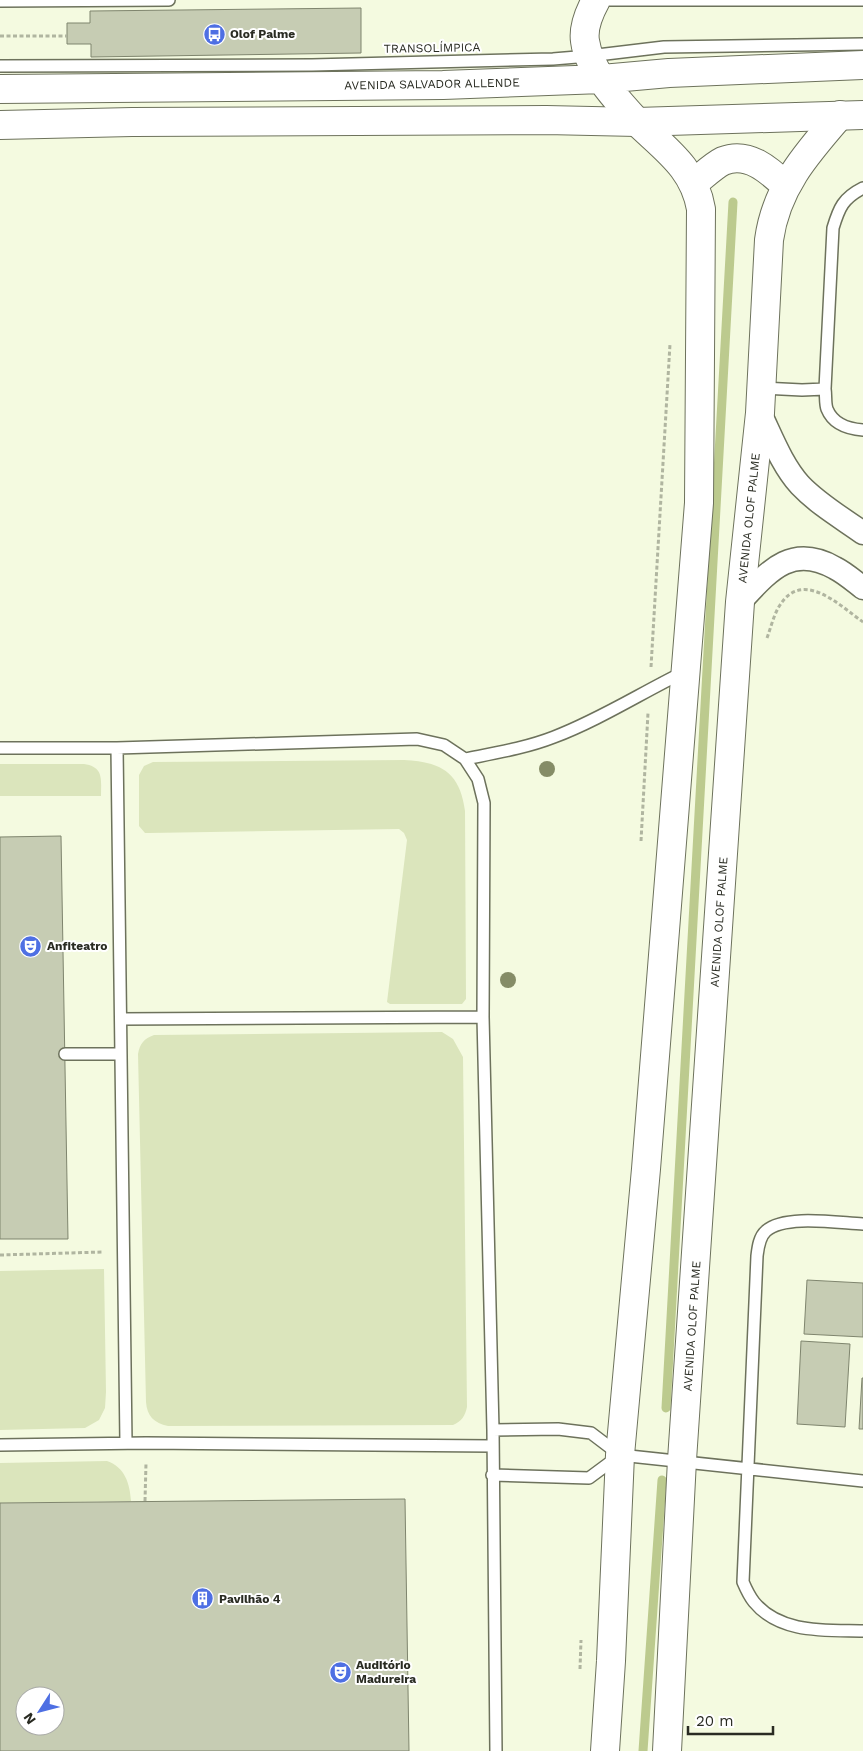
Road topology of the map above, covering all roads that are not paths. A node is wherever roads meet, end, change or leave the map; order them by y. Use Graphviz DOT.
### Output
graph roads {
  1 [pos="169,0"];
  2 [pos="586,0"];
  3 [pos="596,0"];
  4 [pos="863,0"];
  5 [pos="0,1"];
  6 [pos="863,44"];
  7 [pos="863,65"];
  8 [pos="0,66"];
  9 [pos="596,67"];
  10 [pos="0,89"];
  11 [pos="851,115"];
  12 [pos="637,122"];
  13 [pos="0,125"];
  14 [pos="694,183"];
  15 [pos="786,186"];
  16 [pos="863,188"];
  17 [pos="825,389"];
  18 [pos="761,401"];
  19 [pos="863,430"];
  20 [pos="863,533"];
  21 [pos="863,588"];
  22 [pos="740,602"];
  23 [pos="684,672"];
  24 [pos="0,748"];
  25 [pos="117,748"];
  26 [pos="465,760"];
  27 [pos="483,1018"];
  28 [pos="120,1019"];
  29 [pos="65,1054"];
  30 [pos="121,1054"];
  31 [pos="863,1224"];
  32 [pos="493,1430"];
  33 [pos="126,1443"];
  34 [pos="0,1445"];
  35 [pos="492,1446"];
  36 [pos="620,1455"];
  37 [pos="682,1460"];
  38 [pos="748,1469"];
  39 [pos="492,1475"];
  40 [pos="863,1481"];
  41 [pos="863,1631"];
  42 [pos="496,1751"];
  43 [pos="605,1751"];
  44 [pos="667,1751"];
  1 -- 5 [label="lane"];
  2 -- 3 [label="lane"];
  3 -- 4 [label="lane"];
  3 -- 9 [label="main road"];
  6 -- 9 [label="lane, TRANSOLÍMPICA"];
  7 -- 9 [label="main road, AVENIDA SALVADOR ALLENDE"];
  8 -- 9 [label="lane, TRANSOLÍMPICA"];
  9 -- 10 [label="main road, AVENIDA SALVADOR ALLENDE"];
  9 -- 12 [label="main road"];
  11 -- 12 [label="main road"];
  11 -- 15 [label="main road, AVENIDA OLOF PALME"];
  12 -- 13 [label="main road"];
  12 -- 14 [label="main road"];
  14 -- 15 [label="main road"];
  14 -- 23 [label="main road"];
  15 -- 18 [label="main road, AVENIDA OLOF PALME"];
  16 -- 17 [label="lane"];
  17 -- 18 [label="lane"];
  17 -- 19 [label="lane"];
  18 -- 20 [label="street"];
  18 -- 22 [label="main road, AVENIDA OLOF PALME"];
  21 -- 22 [label="street"];
  22 -- 37 [label="main road, AVENIDA OLOF PALME"];
  23 -- 26 [label="lane"];
  23 -- 36 [label="main road"];
  24 -- 25 [label="lane"];
  25 -- 26 [label="lane"];
  25 -- 28 [label="lane"];
  26 -- 27 [label="lane"];
  27 -- 28 [label="lane"];
  27 -- 32 [label="lane"];
  28 -- 30 [label="lane"];
  29 -- 30 [label="lane"];
  30 -- 33 [label="lane"];
  31 -- 38 [label="lane"];
  32 -- 35 [label="lane"];
  32 -- 36 [label="lane"];
  33 -- 34 [label="lane"];
  33 -- 35 [label="lane"];
  35 -- 39 [label="lane"];
  36 -- 37 [label="lane"];
  36 -- 39 [label="lane"];
  36 -- 43 [label="main road"];
  37 -- 38 [label="lane"];
  37 -- 44 [label="main road, AVENIDA OLOF PALME"];
  38 -- 40 [label="lane"];
  38 -- 41 [label="lane"];
  39 -- 42 [label="lane"];
}
